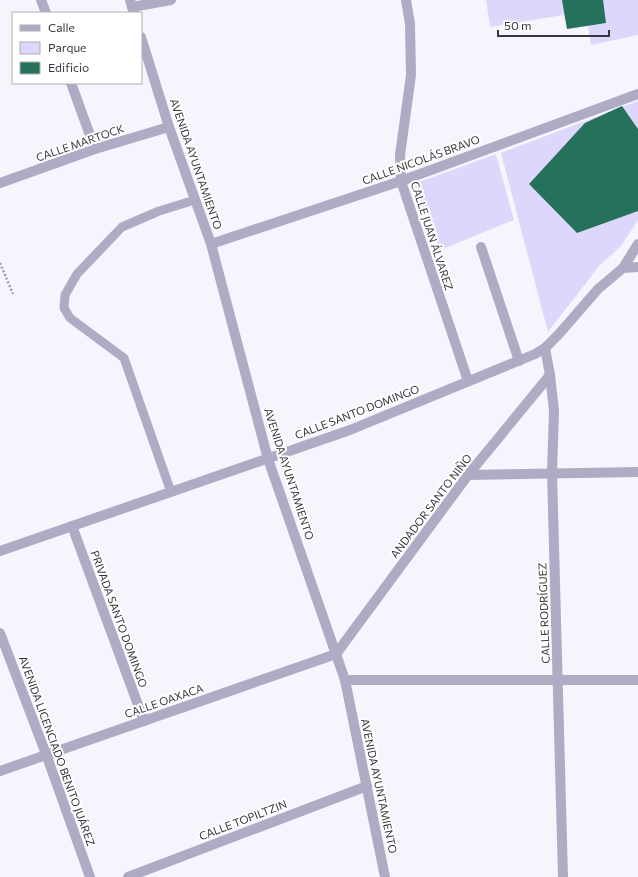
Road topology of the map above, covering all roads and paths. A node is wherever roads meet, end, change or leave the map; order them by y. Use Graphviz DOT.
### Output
graph roads {
  1 [pos="41,0"];
  2 [pos="171,0"];
  3 [pos="406,0"];
  4 [pos="132,7"];
  5 [pos="46,12"];
  6 [pos="142,40"];
  7 [pos="71,84"];
  8 [pos="638,94"];
  9 [pos="169,127"];
  10 [pos="95,149"];
  11 [pos="401,180"];
  12 [pos="0,183"];
  13 [pos="195,200"];
  14 [pos="211,244"];
  15 [pos="638,244"];
  16 [pos="481,247"];
  17 [pos="0,263"];
  18 [pos="638,267"];
  19 [pos="623,268"];
  20 [pos="13,294"];
  21 [pos="545,348"];
  22 [pos="519,361"];
  23 [pos="550,375"];
  24 [pos="468,381"];
  25 [pos="268,459"];
  26 [pos="638,472"];
  27 [pos="552,473"];
  28 [pos="468,475"];
  29 [pos="170,492"];
  30 [pos="72,526"];
  31 [pos="0,551"];
  32 [pos="0,633"];
  33 [pos="336,654"];
  34 [pos="345,680"];
  35 [pos="558,680"];
  36 [pos="638,680"];
  37 [pos="144,721"];
  38 [pos="46,754"];
  39 [pos="0,771"];
  40 [pos="367,786"];
  41 [pos="90,877"];
  42 [pos="128,877"];
  43 [pos="385,877"];
  44 [pos="563,877"];
  1 -- 5 [label="street"];
  2 -- 4 [label="street"];
  3 -- 11 [label="street, CALLE JUAN ÁLVAREZ"];
  6 -- 9 [label="street, AVENIDA AYUNTAMIENTO"];
  7 -- 10 [label="street"];
  8 -- 11 [label="street, CALLE NICOLÁS BRAVO"];
  9 -- 10 [label="street, CALLE MARTOCK"];
  9 -- 13 [label="street, AVENIDA AYUNTAMIENTO"];
  10 -- 12 [label="street, CALLE MARTOCK"];
  11 -- 14 [label="street, CALLE NICOLÁS BRAVO"];
  11 -- 24 [label="street, CALLE JUAN ÁLVAREZ"];
  13 -- 14 [label="street, AVENIDA AYUNTAMIENTO"];
  13 -- 29 [label="street"];
  14 -- 25 [label="street, AVENIDA AYUNTAMIENTO"];
  15 -- 19 [label="street, CALLE SANTO DOMINGO"];
  16 -- 22 [label="street"];
  17 -- 20 [label="path"];
  18 -- 19 [label="street"];
  19 -- 21 [label="street, CALLE SANTO DOMINGO"];
  21 -- 22 [label="street, CALLE SANTO DOMINGO"];
  21 -- 23 [label="street, CALLE RODRÍGUEZ"];
  22 -- 24 [label="street, CALLE SANTO DOMINGO"];
  23 -- 27 [label="street, CALLE RODRÍGUEZ"];
  23 -- 28 [label="street, ANDADOR SANTO NIÑO"];
  24 -- 25 [label="street, CALLE SANTO DOMINGO"];
  25 -- 29 [label="street, CALLE SANTO DOMINGO"];
  25 -- 33 [label="street, AVENIDA AYUNTAMIENTO"];
  26 -- 27 [label="street"];
  27 -- 28 [label="street"];
  27 -- 35 [label="street, CALLE RODRÍGUEZ"];
  28 -- 33 [label="street, ANDADOR SANTO NIÑO"];
  29 -- 30 [label="street, CALLE SANTO DOMINGO"];
  30 -- 31 [label="street, CALLE SANTO DOMINGO"];
  30 -- 37 [label="street, PRIVADA SANTO DOMINGO"];
  32 -- 38 [label="street, AVENIDA LICENCIADO BENITO JUÁREZ"];
  33 -- 34 [label="street, AVENIDA AYUNTAMIENTO"];
  33 -- 37 [label="street, CALLE OAXACA"];
  34 -- 35 [label="street"];
  34 -- 40 [label="street, AVENIDA AYUNTAMIENTO"];
  35 -- 36 [label="street"];
  35 -- 44 [label="street, CALLE RODRÍGUEZ"];
  37 -- 38 [label="street, CALLE OAXACA"];
  38 -- 39 [label="street, CALLE OAXACA"];
  38 -- 41 [label="street, AVENIDA LICENCIADO BENITO JUÁREZ"];
  40 -- 42 [label="street, CALLE TOPILTZIN"];
  40 -- 43 [label="street, AVENIDA AYUNTAMIENTO"];
}
